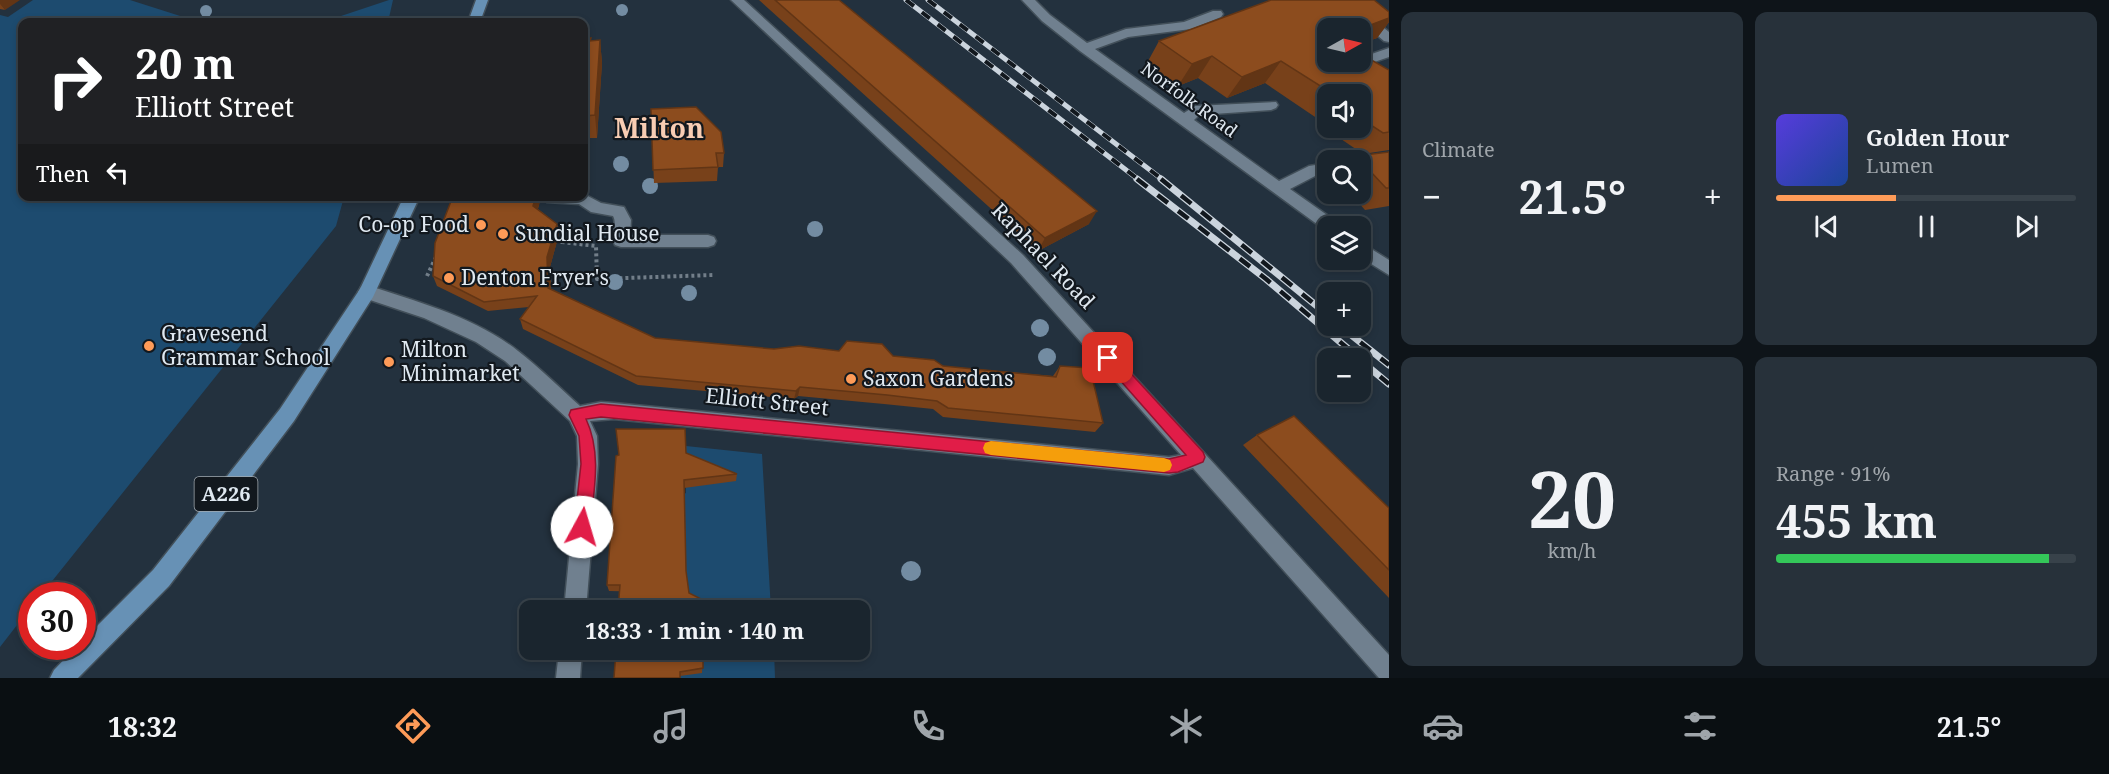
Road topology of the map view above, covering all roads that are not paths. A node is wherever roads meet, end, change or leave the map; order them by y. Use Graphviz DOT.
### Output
graph roads {
  1 [pos="482,0"];
  2 [pos="738,0"];
  3 [pos="1028,0"];
  4 [pos="1341,0"];
  5 [pos="1217,14"];
  6 [pos="475,18"];
  7 [pos="1389,38"];
  8 [pos="1085,48"];
  9 [pos="1389,52"];
  10 [pos="1371,58"];
  11 [pos="1271,105"];
  12 [pos="1184,120"];
  13 [pos="1317,170"];
  14 [pos="1278,188"];
  15 [pos="410,201"];
  16 [pos="585,201"];
  17 [pos="1317,216"];
  18 [pos="708,242"];
  19 [pos="1371,256"];
  20 [pos="1389,269"];
  21 [pos="367,292"];
  22 [pos="577,415"];
  23 [pos="1197,457"];
  24 [pos="576,600"];
  25 [pos="570,660"];
  26 [pos="1389,672"];
  27 [pos="62,678"];
  28 [pos="568,678"];
  1 -- 6 [label="main road"];
  2 -- 23 [label="street, Raphael Road"];
  3 -- 8 [label="street, Norfolk Road"];
  4 -- 7 [label="street"];
  5 -- 8 [label="street"];
  8 -- 12 [label="street, Norfolk Road"];
  9 -- 10 [label="street"];
  11 -- 12 [label="street"];
  12 -- 14 [label="street, Norfolk Road"];
  13 -- 14 [label="street"];
  14 -- 17 [label="street, Norfolk Road"];
  15 -- 21 [label="main road, A226"];
  16 -- 18 [label="street"];
  19 -- 20 [label="street"];
  21 -- 22 [label="street"];
  21 -- 27 [label="main road, A226"];
  22 -- 23 [label="street, Elliott Street"];
  22 -- 24 [label="street"];
  23 -- 26 [label="street, Raphael Road"];
  25 -- 28 [label="street"];
}
